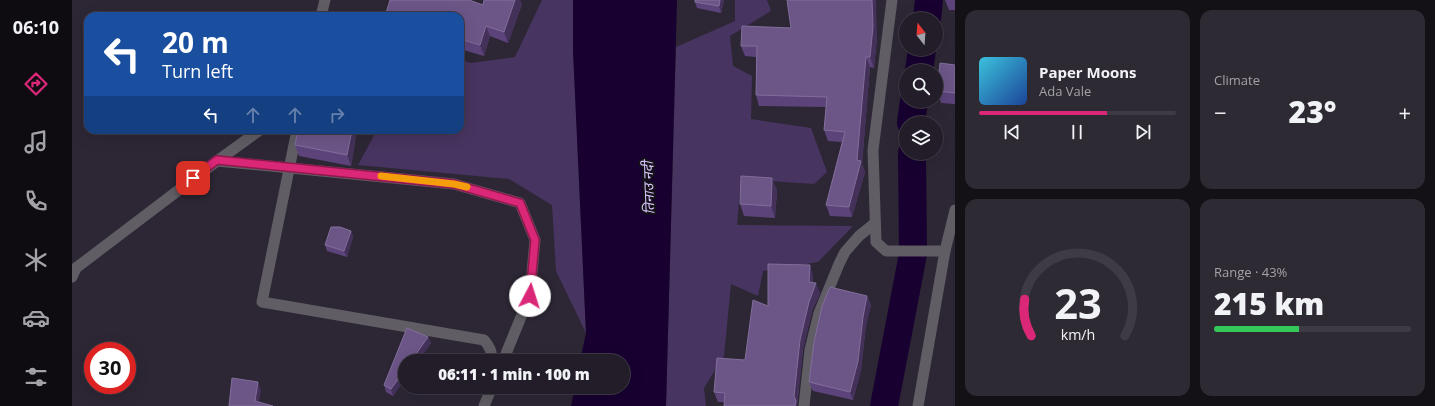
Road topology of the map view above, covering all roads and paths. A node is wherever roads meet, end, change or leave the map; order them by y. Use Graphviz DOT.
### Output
graph roads {
  1 [pos="325,0"];
  2 [pos="892,0"];
  3 [pos="321,12"];
  4 [pos="254,134"];
  5 [pos="296,134"];
  6 [pos="217,160"];
  7 [pos="290,167"];
  8 [pos="955,210"];
  9 [pos="875,223"];
  10 [pos="945,250"];
  11 [pos="72,277"];
  12 [pos="492,354"];
  13 [pos="506,354"];
  14 [pos="482,394"];
  15 [pos="489,394"];
  16 [pos="479,406"];
  17 [pos="484,406"];
  18 [pos="804,406"];
  19 [pos="918,406"];
  1 -- 3 [label="street"];
  2 -- 9 [label="street"];
  4 -- 6 [label="street"];
  5 -- 7 [label="street"];
  6 -- 7 [label="street"];
  6 -- 11 [label="street"];
  7 -- 12 [label="street"];
  7 -- 13 [label="street"];
  8 -- 10 [label="street"];
  9 -- 10 [label="street"];
  9 -- 18 [label="street"];
  10 -- 19 [label="street"];
  14 -- 16 [label="street"];
  15 -- 17 [label="street"];
}
